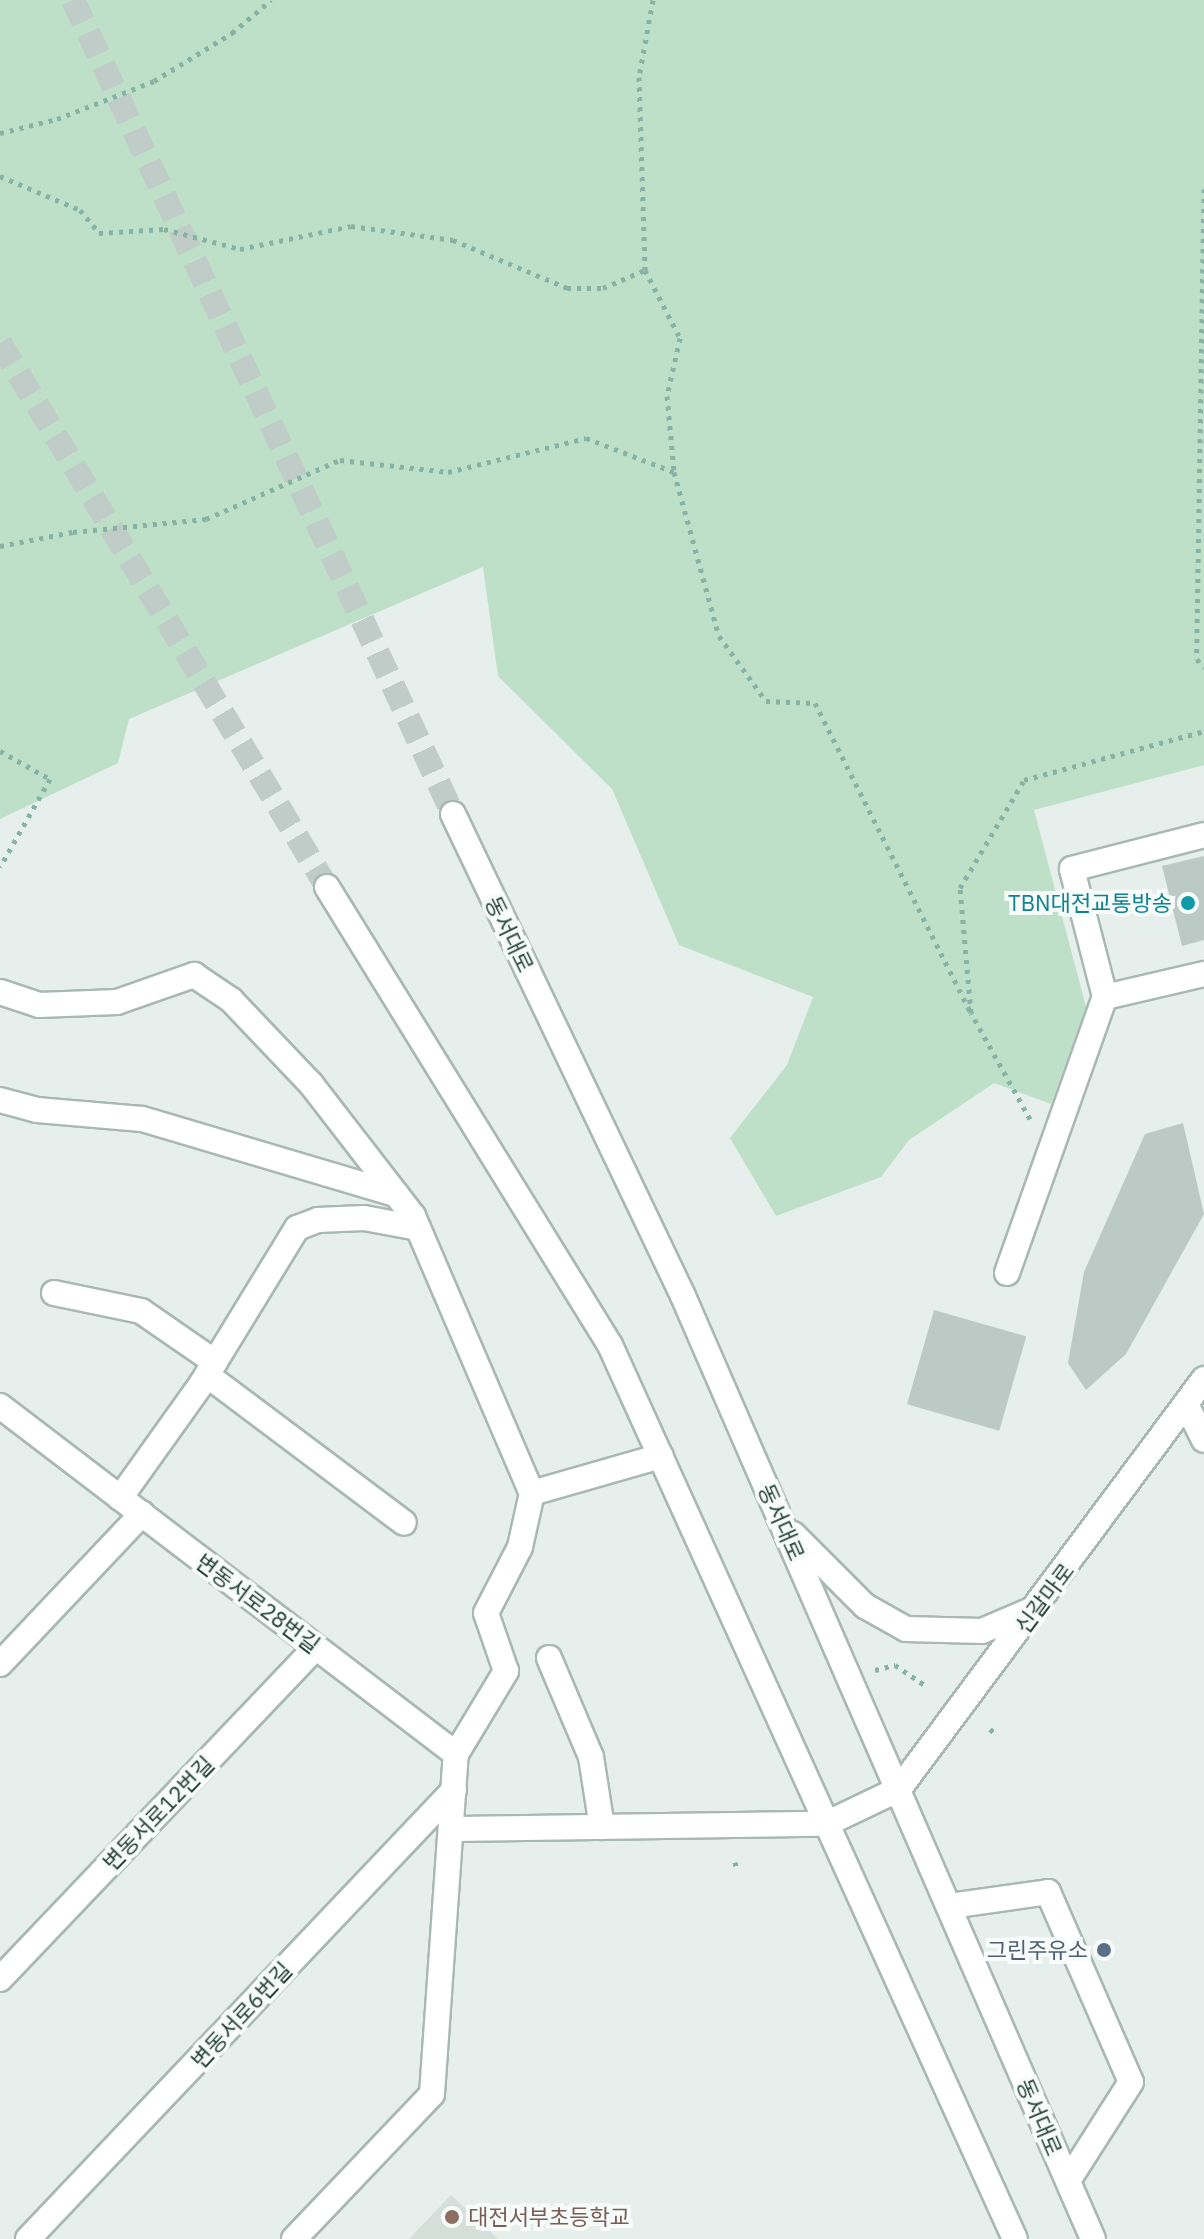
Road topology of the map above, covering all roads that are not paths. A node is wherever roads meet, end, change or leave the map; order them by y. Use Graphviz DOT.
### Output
graph roads {
  1 [pos="453,814"];
  2 [pos="1204,835"];
  3 [pos="327,887"];
  4 [pos="1204,974"];
  5 [pos="0,992"];
  6 [pos="1105,997"];
  7 [pos="0,1100"];
  8 [pos="396,1194"];
  9 [pos="418,1228"];
  10 [pos="1007,1273"];
  11 [pos="54,1293"];
  12 [pos="211,1369"];
  13 [pos="1204,1379"];
  14 [pos="1186,1404"];
  15 [pos="0,1406"];
  16 [pos="1204,1440"];
  17 [pos="661,1456"];
  18 [pos="532,1493"];
  19 [pos="120,1498"];
  20 [pos="142,1514"];
  21 [pos="404,1523"];
  22 [pos="783,1524"];
  23 [pos="1038,1607"];
  24 [pos="316,1647"];
  25 [pos="549,1658"];
  26 [pos="0,1664"];
  27 [pos="456,1754"];
  28 [pos="899,1789"];
  29 [pos="454,1790"];
  30 [pos="826,1824"];
  31 [pos="602,1827"];
  32 [pos="451,1829"];
  33 [pos="950,1906"];
  34 [pos="0,1979"];
  35 [pos="1068,2181"];
  36 [pos="28,2239"];
  37 [pos="294,2239"];
  38 [pos="1015,2239"];
  39 [pos="1093,2239"];
  1 -- 22 [label="street, 동서대로"];
  2 -- 6 [label="street"];
  3 -- 17 [label="street"];
  4 -- 6 [label="street"];
  5 -- 8 [label="street"];
  6 -- 10 [label="street"];
  7 -- 8 [label="street"];
  8 -- 9 [label="street"];
  9 -- 12 [label="street"];
  9 -- 18 [label="street"];
  11 -- 12 [label="street"];
  12 -- 19 [label="street"];
  12 -- 21 [label="street"];
  13 -- 14 [label="street, 신갈마로"];
  14 -- 16 [label="street"];
  14 -- 23 [label="street, 신갈마로"];
  15 -- 19 [label="street, 변동서로28번길"];
  17 -- 18 [label="street"];
  17 -- 30 [label="street"];
  18 -- 27 [label="street"];
  19 -- 20 [label="street, 변동서로28번길"];
  20 -- 24 [label="street, 변동서로28번길"];
  20 -- 26 [label="street"];
  22 -- 23 [label="street"];
  22 -- 28 [label="street, 동서대로"];
  23 -- 28 [label="street, 신갈마로"];
  24 -- 27 [label="street, 변동서로28번길"];
  24 -- 34 [label="street, 변동서로12번길"];
  25 -- 31 [label="street"];
  27 -- 29 [label="street"];
  28 -- 30 [label="street"];
  28 -- 33 [label="street, 동서대로"];
  29 -- 32 [label="street"];
  29 -- 36 [label="street, 변동서로6번길"];
  30 -- 31 [label="street"];
  30 -- 38 [label="street"];
  31 -- 32 [label="street"];
  32 -- 37 [label="street"];
  33 -- 35 [label="street, 동서대로"];
  33 -- 35 [label="street"];
  35 -- 39 [label="street, 동서대로"];
}
